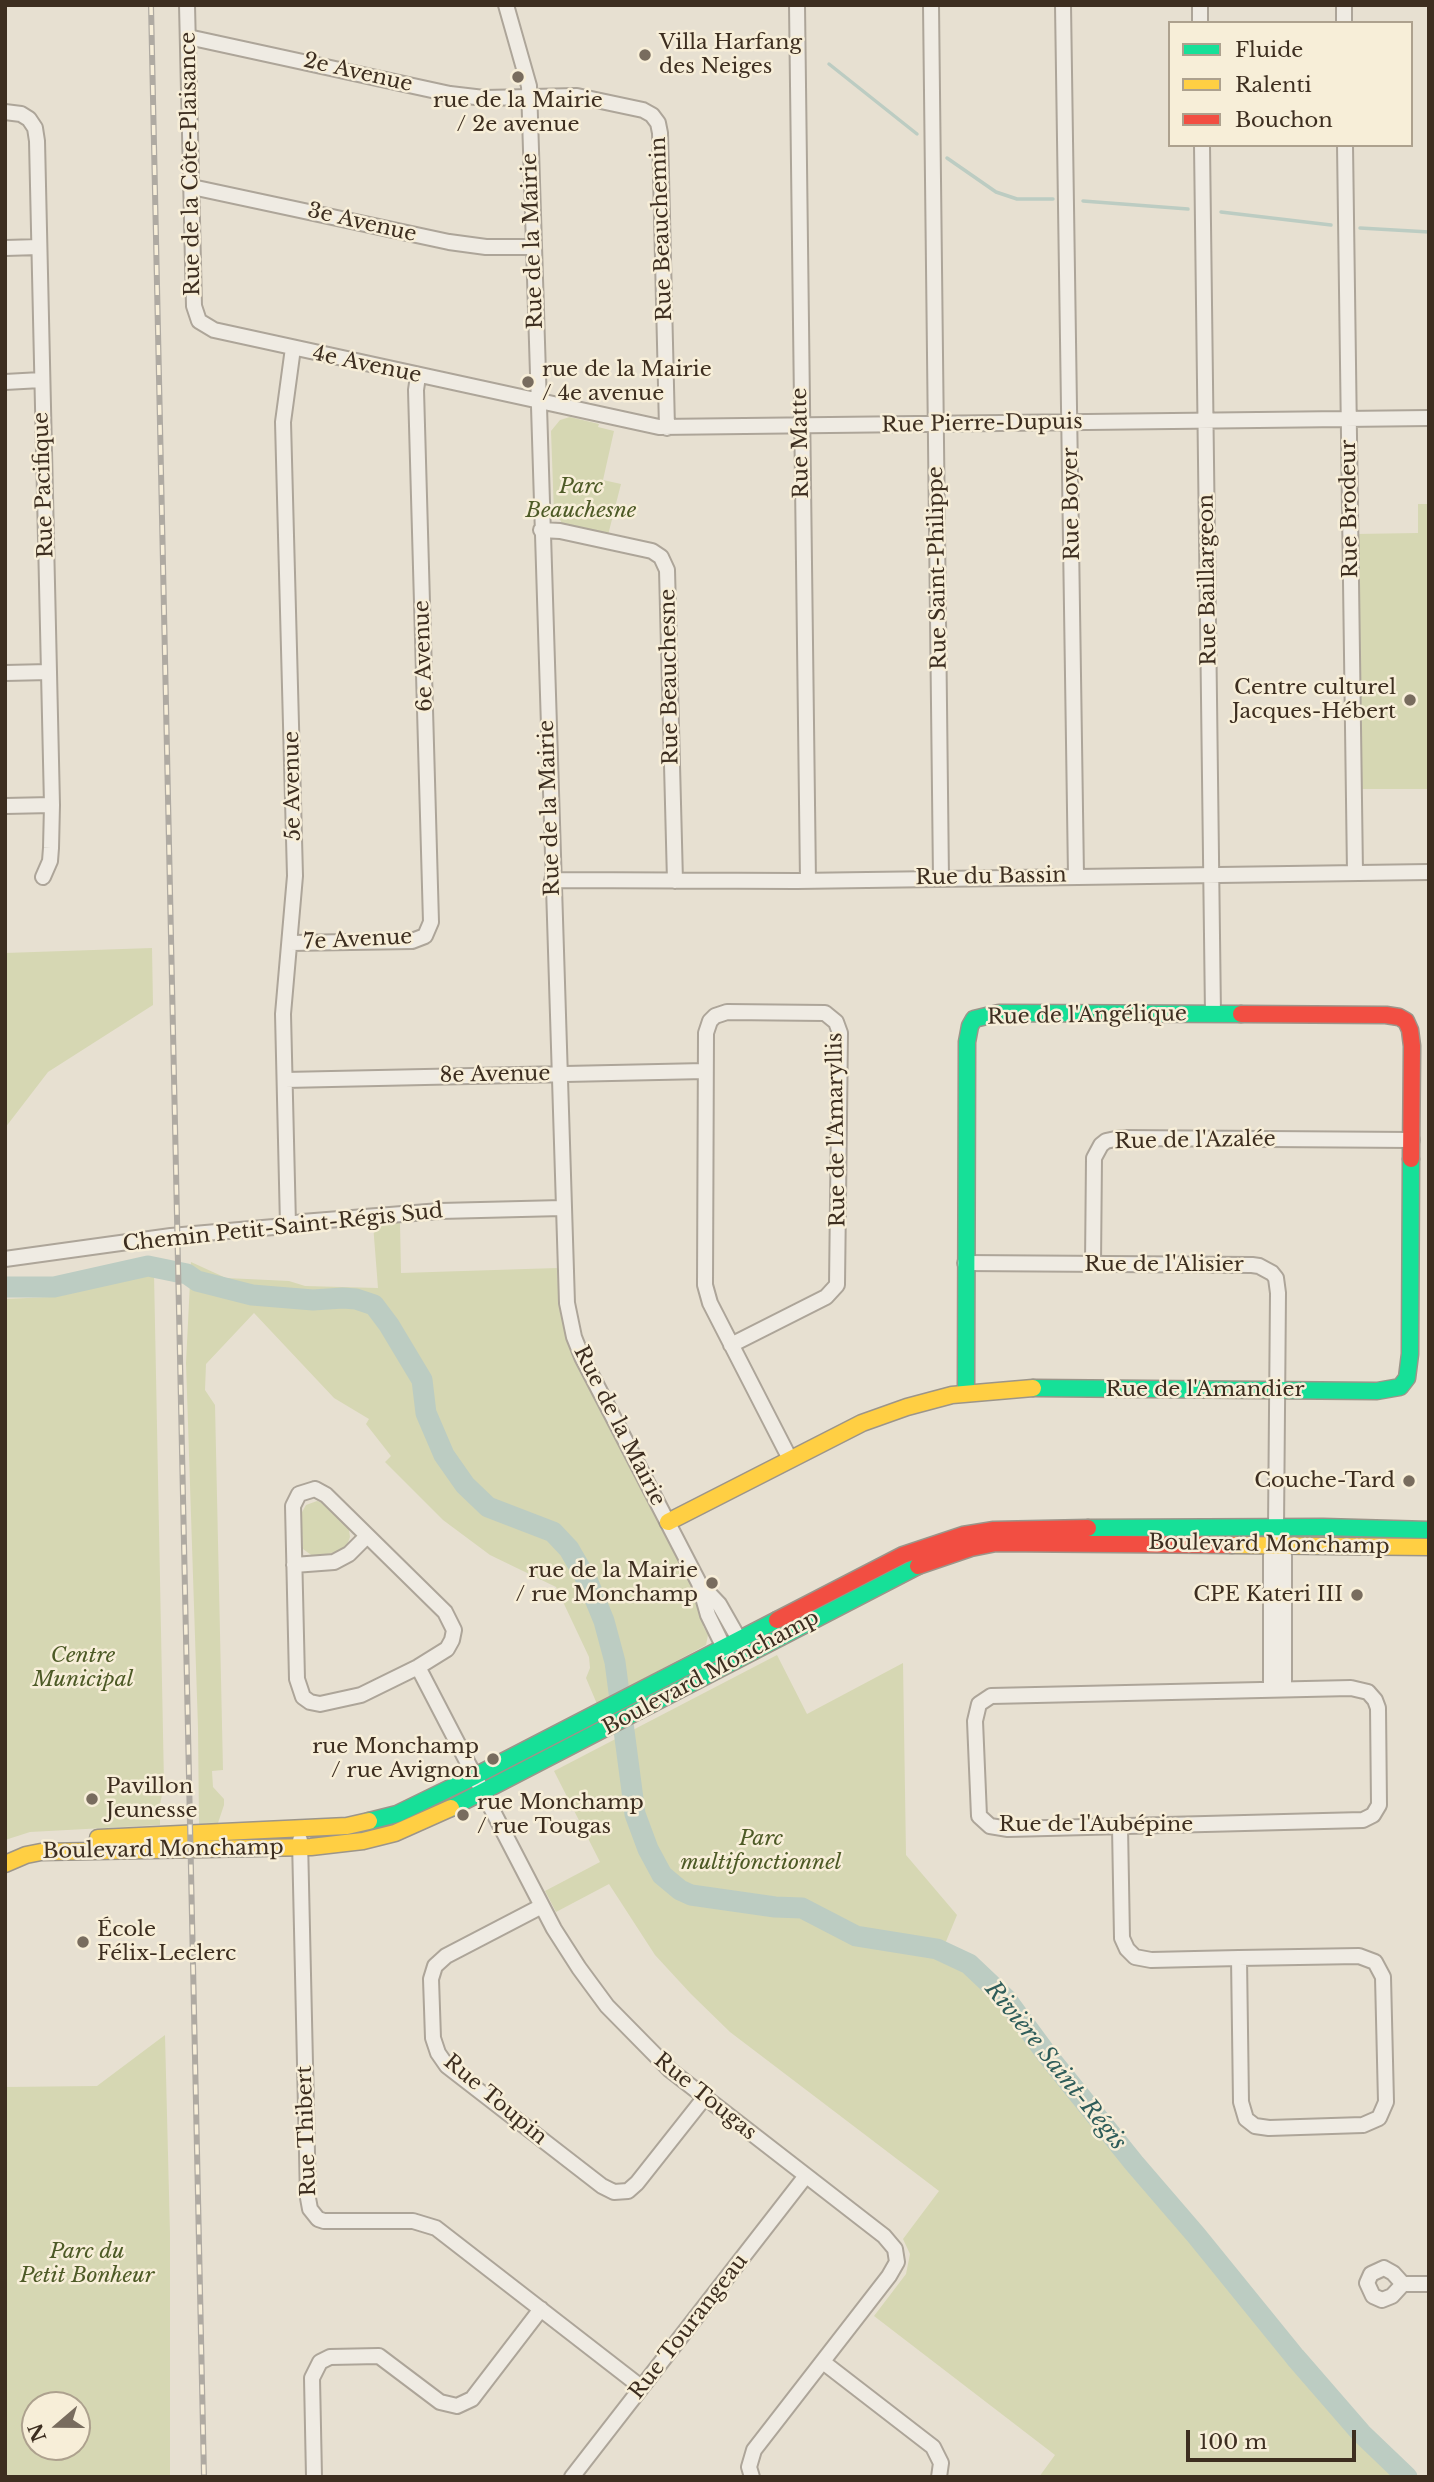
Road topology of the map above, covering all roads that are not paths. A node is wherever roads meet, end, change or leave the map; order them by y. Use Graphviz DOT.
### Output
graph roads {
  1 [pos="187,5"];
  2 [pos="506,5"];
  3 [pos="797,5"];
  4 [pos="931,5"];
  5 [pos="1063,5"];
  6 [pos="188,37"];
  7 [pos="529,96"];
  8 [pos="5,112"];
  9 [pos="1202,147"];
  10 [pos="1345,147"];
  11 [pos="192,187"];
  12 [pos="39,247"];
  13 [pos="534,247"];
  14 [pos="5,248"];
  15 [pos="198,321"];
  16 [pos="293,348"];
  17 [pos="418,376"];
  18 [pos="41,380"];
  19 [pos="5,382"];
  20 [pos="538,402"];
  21 [pos="1429,418"];
  22 [pos="1349,419"];
  23 [pos="1206,421"];
  24 [pos="1070,423"];
  25 [pos="936,424"];
  26 [pos="801,426"];
  27 [pos="667,428"];
  28 [pos="541,530"];
  29 [pos="49,672"];
  30 [pos="5,673"];
  31 [pos="52,805"];
  32 [pos="5,806"];
  33 [pos="1429,872"];
  34 [pos="1354,873"];
  35 [pos="1076,876"];
  36 [pos="1212,876"];
  37 [pos="43,877"];
  38 [pos="941,878"];
  39 [pos="552,880"];
  40 [pos="675,881"];
  41 [pos="808,881"];
  42 [pos="425,936"];
  43 [pos="290,943"];
  44 [pos="1213,1014"];
  45 [pos="1406,1021"];
  46 [pos="705,1071"];
  47 [pos="558,1074"];
  48 [pos="285,1080"];
  49 [pos="1412,1140"];
  50 [pos="562,1208"];
  51 [pos="288,1225"];
  52 [pos="5,1259"];
  53 [pos="965,1263"];
  54 [pos="1093,1264"];
  55 [pos="731,1345"];
  56 [pos="1278,1390"];
  57 [pos="967,1393"];
  58 [pos="790,1459"];
  59 [pos="668,1522"];
  60 [pos="1276,1528"];
  61 [pos="1429,1530"];
  62 [pos="367,1536"];
  63 [pos="1277,1545"];
  64 [pos="1429,1547"];
  65 [pos="294,1565"];
  66 [pos="699,1583"];
  67 [pos="739,1639"];
  68 [pos="723,1648"];
  69 [pos="747,1655"];
  70 [pos="731,1663"];
  71 [pos="418,1667"];
  72 [pos="1277,1689"];
  73 [pos="475,1776"];
  74 [pos="483,1792"];
  75 [pos="1120,1827"];
  76 [pos="300,1829"];
  77 [pos="301,1847"];
  78 [pos="5,1851"];
  79 [pos="5,1864"];
  80 [pos="542,1906"];
  81 [pos="1239,1958"];
  82 [pos="705,2097"];
  83 [pos="805,2177"];
  84 [pos="1403,2284"];
  85 [pos="1429,2284"];
  86 [pos="541,2309"];
  87 [pos="823,2362"];
  88 [pos="641,2387"];
  89 [pos="314,2477"];
  90 [pos="572,2477"];
  91 [pos="752,2477"];
  92 [pos="939,2477"];
  1 -- 6 [label="street, Rue de la Côte-Plaisance"];
  2 -- 7 [label="street, Rue de la Mairie"];
  3 -- 26 [label="street, Rue Matte"];
  4 -- 25 [label="street, Rue Saint-Philippe"];
  5 -- 24 [label="street, Rue Boyer"];
  6 -- 7 [label="street, 2e Avenue"];
  6 -- 11 [label="street, Rue de la Côte-Plaisance"];
  7 -- 13 [label="street, Rue de la Mairie"];
  7 -- 27 [label="street, Rue Beauchemin"];
  8 -- 12 [label="street, Rue Pacifique"];
  9 -- 23 [label="street, Rue Baillargeon"];
  10 -- 22 [label="street, Rue Brodeur"];
  11 -- 13 [label="street, 3e Avenue"];
  11 -- 15 [label="street, Rue de la Côte-Plaisance"];
  12 -- 14 [label="street"];
  12 -- 18 [label="street, Rue Pacifique"];
  13 -- 20 [label="street, Rue de la Mairie"];
  15 -- 16 [label="street, 4e Avenue"];
  16 -- 17 [label="street, 4e Avenue"];
  16 -- 43 [label="street, 5e Avenue"];
  17 -- 20 [label="street, 4e Avenue"];
  17 -- 42 [label="street, 6e Avenue"];
  18 -- 19 [label="street"];
  18 -- 29 [label="street, Rue Pacifique"];
  20 -- 27 [label="street, Rue Pierre-Dupuis"];
  20 -- 28 [label="street, Rue de la Mairie"];
  21 -- 22 [label="street, Rue Pierre-Dupuis"];
  22 -- 23 [label="street, Rue Pierre-Dupuis"];
  22 -- 34 [label="street, Rue Brodeur"];
  23 -- 24 [label="street, Rue Pierre-Dupuis"];
  23 -- 36 [label="street, Rue Baillargeon"];
  24 -- 25 [label="street, Rue Pierre-Dupuis"];
  24 -- 35 [label="street, Rue Boyer"];
  25 -- 26 [label="street, Rue Pierre-Dupuis"];
  25 -- 38 [label="street, Rue Saint-Philippe"];
  26 -- 27 [label="street, Rue Pierre-Dupuis"];
  26 -- 41 [label="street, Rue Matte"];
  28 -- 39 [label="street, Rue de la Mairie"];
  28 -- 40 [label="street, Rue Beauchesne"];
  29 -- 30 [label="street"];
  29 -- 31 [label="street, Rue Pacifique"];
  31 -- 32 [label="street"];
  31 -- 37 [label="street, Rue Pacifique"];
  33 -- 34 [label="street, Rue du Bassin"];
  34 -- 36 [label="street, Rue du Bassin"];
  35 -- 36 [label="street, Rue du Bassin"];
  35 -- 38 [label="street, Rue du Bassin"];
  36 -- 44 [label="street, Rue Baillargeon"];
  38 -- 41 [label="street, Rue du Bassin"];
  39 -- 40 [label="street, Rue du Bassin"];
  39 -- 47 [label="street, Rue de la Mairie"];
  40 -- 41 [label="street, Rue du Bassin"];
  42 -- 43 [label="street, 7e Avenue"];
  43 -- 48 [label="street, 5e Avenue"];
  44 -- 45 [label="street, Rue de l'Angélique"];
  44 -- 53 [label="street, Rue de l'Angélique"];
  45 -- 49 [label="street, Rue de l'Amandier"];
  46 -- 47 [label="street, 8e Avenue"];
  46 -- 55 [label="street, Rue de l'Amaryllis"];
  46 -- 55 [label="street, Rue de l'Amaryllis"];
  47 -- 48 [label="street, 8e Avenue"];
  47 -- 50 [label="street, Rue de la Mairie"];
  48 -- 51 [label="street, 5e Avenue"];
  49 -- 54 [label="street, Rue de l'Azalée"];
  49 -- 56 [label="street, Rue de l'Amandier"];
  50 -- 51 [label="street, Chemin Petit-Saint-Régis Sud"];
  50 -- 59 [label="street, Rue de la Mairie"];
  51 -- 52 [label="street, Chemin Petit-Saint-Régis Sud"];
  53 -- 54 [label="street, Rue de l'Alisier"];
  53 -- 57 [label="street, Rue de l'Angélique"];
  54 -- 56 [label="street, Rue de l'Alisier"];
  55 -- 58 [label="street, Rue de l'Amaryllis"];
  56 -- 57 [label="street, Rue de l'Amandier"];
  56 -- 60 [label="street, Rue de l'Alisier"];
  57 -- 58 [label="street, Rue de l'Amandier"];
  58 -- 59 [label="street, Rue de l'Amandier"];
  59 -- 66 [label="street, Rue de la Mairie"];
  60 -- 61 [label="street, Boulevard Monchamp"];
  60 -- 63 [label="street, Rue de l'Alisier"];
  60 -- 67 [label="street, Boulevard Monchamp"];
  62 -- 65 [label="street"];
  62 -- 65 [label="street"];
  62 -- 71 [label="street"];
  63 -- 64 [label="street, Boulevard Monchamp"];
  63 -- 69 [label="street, Boulevard Monchamp"];
  63 -- 72 [label="street, Rue de l'Alisier"];
  65 -- 71 [label="street"];
  66 -- 67 [label="street, Rue de la Mairie"];
  66 -- 68 [label="street, Rue de la Mairie"];
  67 -- 68 [label="street, Boulevard Monchamp"];
  67 -- 69 [label="street, Rue de la Mairie"];
  68 -- 70 [label="street, Rue de la Mairie"];
  68 -- 73 [label="street, Boulevard Monchamp"];
  69 -- 70 [label="street, Boulevard Monchamp"];
  70 -- 74 [label="street, Boulevard Monchamp"];
  71 -- 73 [label="street, Rue Tougas"];
  72 -- 75 [label="street, Rue de l'Aubépine"];
  72 -- 75 [label="street, Rue de l'Aubépine"];
  73 -- 74 [label="street, Rue Tougas"];
  73 -- 76 [label="street, Boulevard Monchamp"];
  74 -- 77 [label="street, Boulevard Monchamp"];
  74 -- 80 [label="street, Rue Tougas"];
  75 -- 81 [label="street"];
  76 -- 77 [label="street, Rue Thibert"];
  76 -- 78 [label="street, Boulevard Monchamp"];
  77 -- 79 [label="street, Boulevard Monchamp"];
  77 -- 86 [label="street, Rue Thibert"];
  80 -- 82 [label="street, Rue Tougas"];
  80 -- 82 [label="street, Rue Toupin"];
  81 -- 81 [label="street"];
  82 -- 83 [label="street, Rue Tougas"];
  83 -- 87 [label="street, Rue Tougas"];
  83 -- 88 [label="street, Rue Tourangeau"];
  84 -- 85 [label="street"];
  86 -- 88 [label="street, Rue Thibert"];
  86 -- 89 [label="street"];
  87 -- 91 [label="street, Rue Tougas"];
  87 -- 92 [label="street"];
  88 -- 90 [label="street, Rue Tourangeau"];
}
